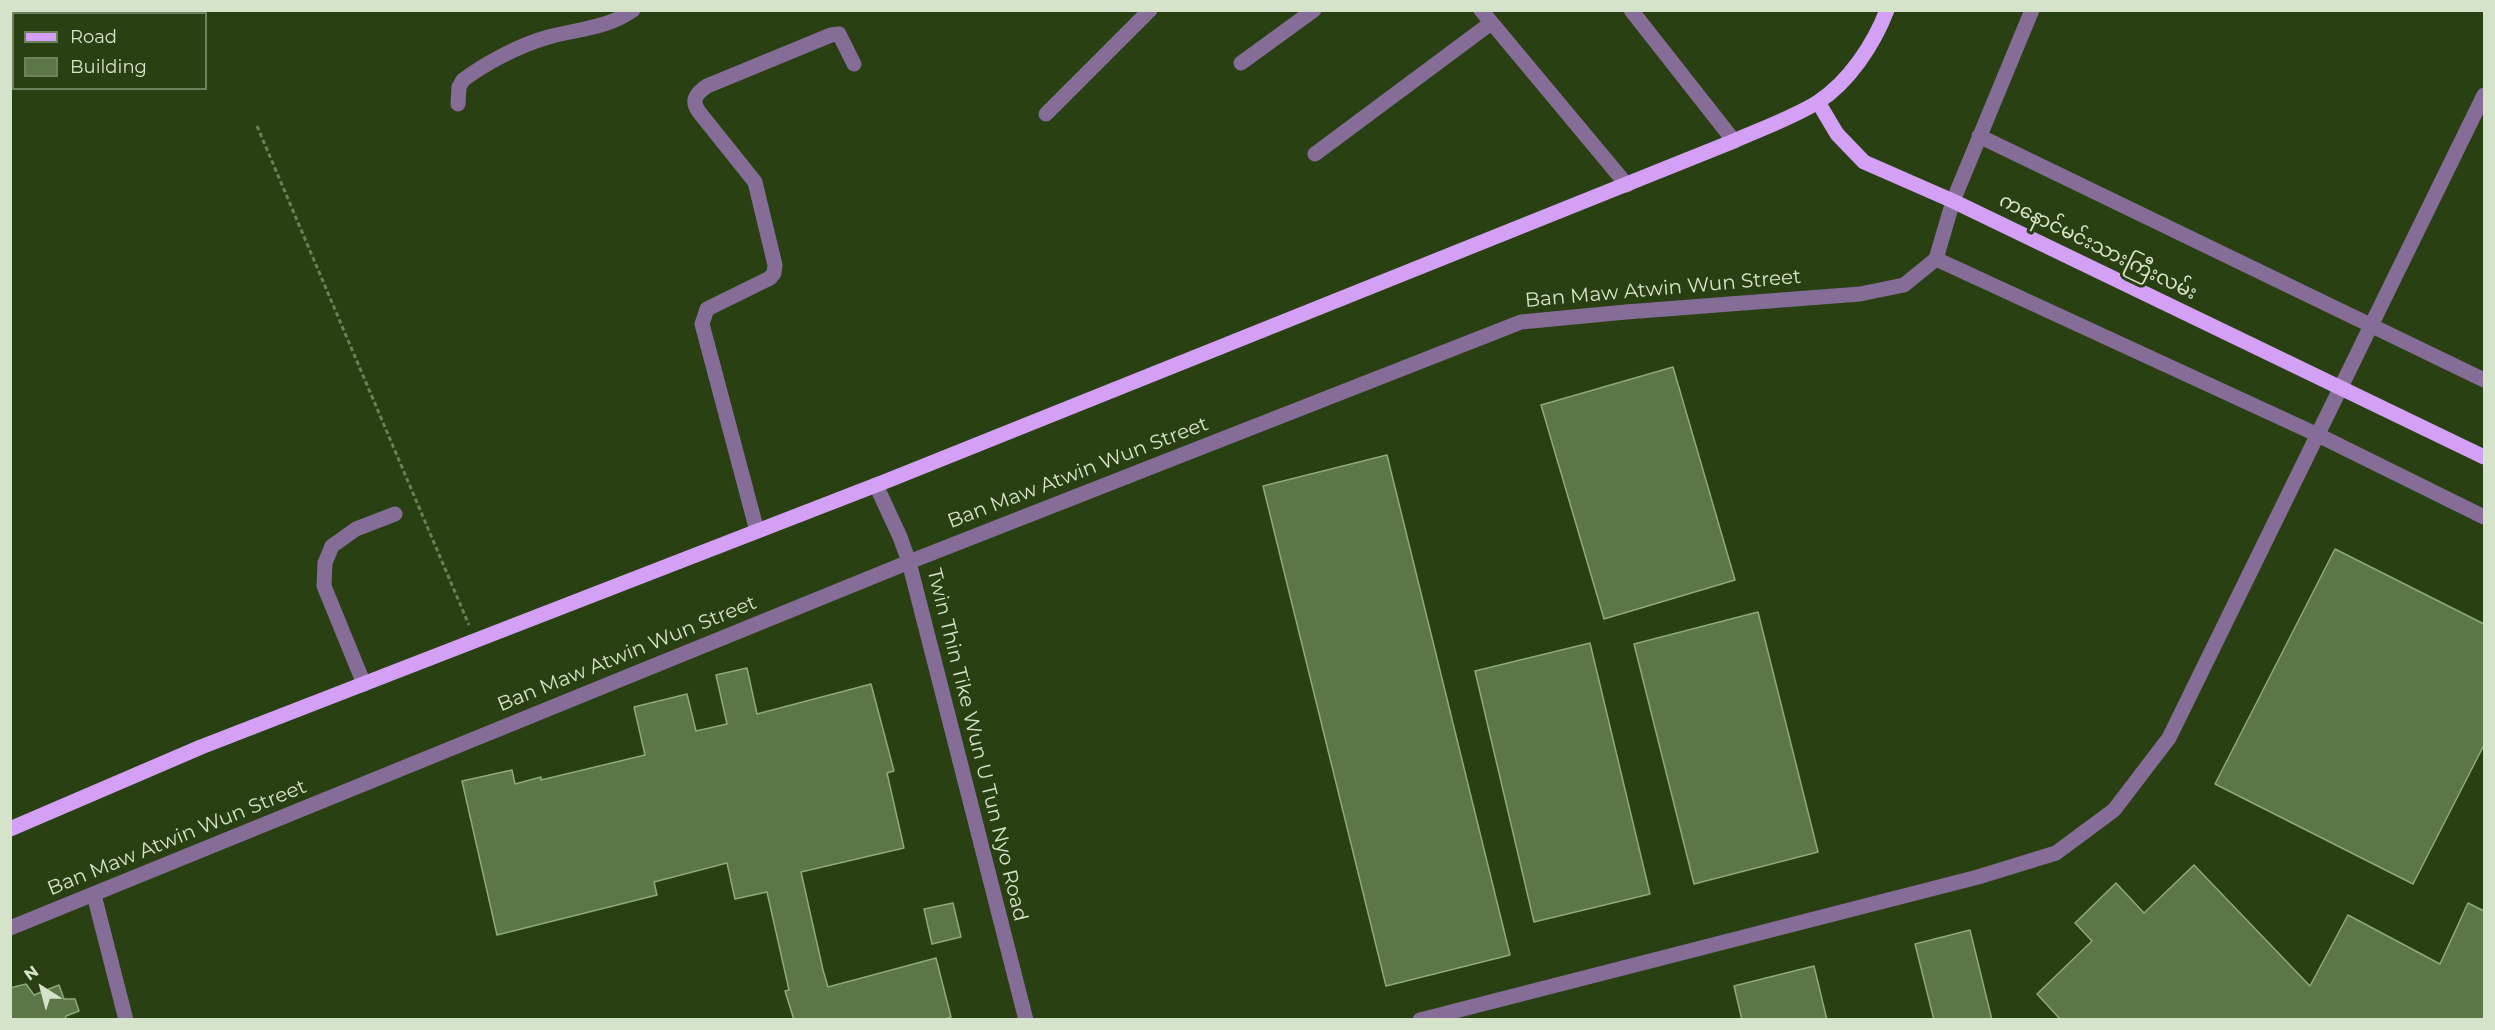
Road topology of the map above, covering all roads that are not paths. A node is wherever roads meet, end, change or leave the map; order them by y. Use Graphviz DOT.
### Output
graph roads {
  1 [pos="633,10"];
  2 [pos="1150,10"];
  3 [pos="1314,10"];
  4 [pos="1481,10"];
  5 [pos="1631,10"];
  6 [pos="1887,10"];
  7 [pos="2032,10"];
  8 [pos="1491,23"];
  9 [pos="1241,63"];
  10 [pos="854,64"];
  11 [pos="2484,95"];
  12 [pos="1818,102"];
  13 [pos="458,104"];
  14 [pos="1046,114"];
  15 [pos="1979,136"];
  16 [pos="1734,141"];
  17 [pos="1315,154"];
  18 [pos="1627,185"];
  19 [pos="1953,201"];
  20 [pos="1936,259"];
  21 [pos="2373,326"];
  22 [pos="2484,380"];
  23 [pos="2341,388"];
  24 [pos="2318,435"];
  25 [pos="2484,457"];
  26 [pos="876,485"];
  27 [pos="394,514"];
  28 [pos="2484,517"];
  29 [pos="757,531"];
  30 [pos="909,562"];
  31 [pos="364,684"];
  32 [pos="10,829"];
  33 [pos="94,895"];
  34 [pos="10,928"];
  35 [pos="126,1020"];
  36 [pos="1026,1020"];
  37 [pos="1420,1020"];
  1 -- 13 [label="street"];
  2 -- 14 [label="street"];
  3 -- 9 [label="street"];
  4 -- 8 [label="street"];
  5 -- 16 [label="street"];
  6 -- 12 [label="main road"];
  7 -- 15 [label="street"];
  8 -- 17 [label="street"];
  8 -- 18 [label="street"];
  10 -- 29 [label="street"];
  11 -- 21 [label="street"];
  12 -- 16 [label="main road"];
  12 -- 19 [label="main road, ကနောင်မင်းသားကြီးလမ်း"];
  15 -- 19 [label="street"];
  15 -- 21 [label="street"];
  16 -- 18 [label="main road"];
  18 -- 26 [label="main road"];
  19 -- 20 [label="street"];
  19 -- 23 [label="main road, ကနောင်မင်းသားကြီးလမ်း"];
  20 -- 24 [label="street"];
  20 -- 30 [label="street, Ban Maw Atwin Wun Street"];
  21 -- 22 [label="street"];
  21 -- 23 [label="street"];
  23 -- 24 [label="street"];
  23 -- 25 [label="main road, ကနောင်မင်းသားကြီးလမ်း"];
  24 -- 28 [label="street"];
  24 -- 37 [label="street"];
  26 -- 29 [label="main road"];
  26 -- 30 [label="street, Twin Thin Tike Wun U Tun Nyo Road"];
  27 -- 31 [label="street"];
  29 -- 31 [label="main road"];
  30 -- 33 [label="street, Ban Maw Atwin Wun Street"];
  30 -- 36 [label="street, Twin Thin Tike Wun U Tun Nyo Road"];
  31 -- 32 [label="main road"];
  33 -- 34 [label="street, Ban Maw Atwin Wun Street"];
  33 -- 35 [label="street"];
}
